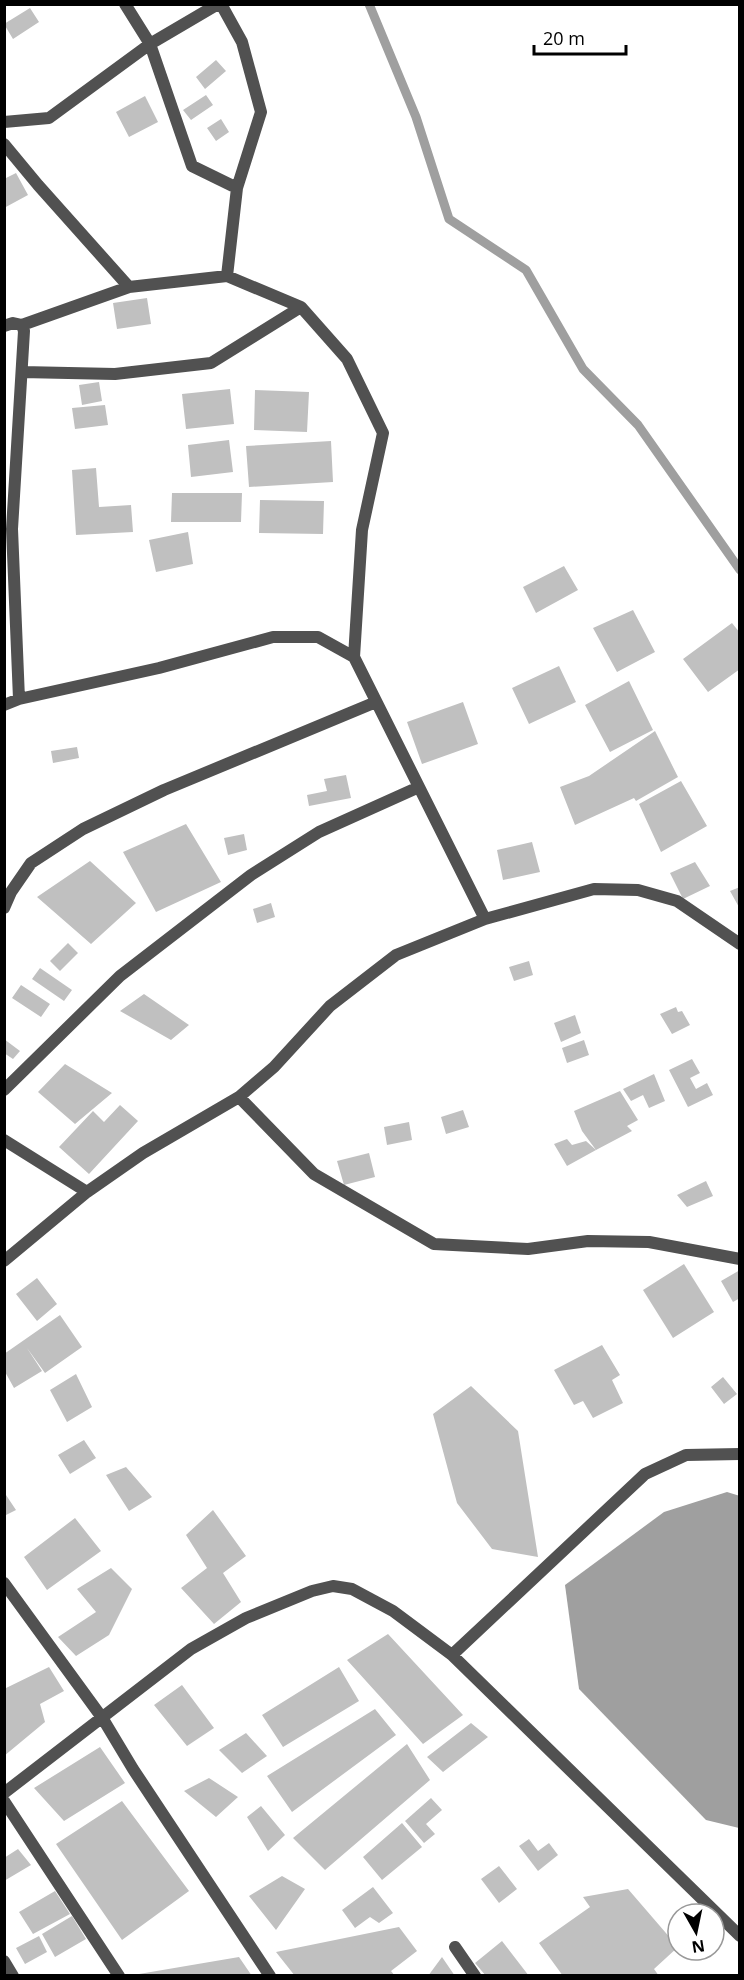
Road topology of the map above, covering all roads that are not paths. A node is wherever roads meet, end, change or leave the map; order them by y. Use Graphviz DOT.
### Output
graph roads {
  1 [pos="125,4"];
  2 [pos="220,4"];
  3 [pos="150,44"];
  4 [pos="4,122"];
  5 [pos="4,144"];
  6 [pos="237,188"];
  7 [pos="227,276"];
  8 [pos="129,287"];
  9 [pos="301,307"];
  10 [pos="22,325"];
  11 [pos="4,326"];
  12 [pos="21,372"];
  13 [pos="17,442"];
  14 [pos="4,447"];
  15 [pos="8,531"];
  16 [pos="354,657"];
  17 [pos="19,699"];
  18 [pos="376,702"];
  19 [pos="4,705"];
  20 [pos="419,787"];
  21 [pos="4,908"];
  22 [pos="485,919"];
  23 [pos="740,944"];
  24 [pos="4,1090"];
  25 [pos="239,1097"];
  26 [pos="6,1145"];
  27 [pos="87,1192"];
  28 [pos="740,1259"];
  29 [pos="4,1261"];
  30 [pos="740,1454"];
  31 [pos="4,1583"];
  32 [pos="452,1655"];
  33 [pos="103,1719"];
  34 [pos="4,1793"];
  35 [pos="4,1800"];
  36 [pos="740,1936"];
  37 [pos="455,1947"];
  38 [pos="4,1961"];
  39 [pos="13,1976"];
  40 [pos="119,1976"];
  41 [pos="270,1976"];
  42 [pos="475,1976"];
  1 -- 3 [label="street"];
  2 -- 3 [label="street"];
  2 -- 6 [label="street"];
  3 -- 4 [label="street"];
  3 -- 6 [label="street"];
  5 -- 8 [label="street"];
  6 -- 7 [label="street"];
  7 -- 8 [label="street"];
  7 -- 9 [label="street"];
  8 -- 10 [label="street"];
  9 -- 12 [label="street"];
  9 -- 16 [label="street"];
  10 -- 11 [label="street"];
  10 -- 12 [label="street"];
  12 -- 13 [label="street"];
  13 -- 14 [label="street"];
  13 -- 15 [label="street"];
  15 -- 17 [label="street"];
  16 -- 17 [label="street"];
  16 -- 18 [label="street"];
  17 -- 19 [label="street"];
  18 -- 20 [label="street"];
  18 -- 21 [label="street"];
  20 -- 22 [label="street"];
  20 -- 24 [label="street"];
  22 -- 23 [label="street"];
  22 -- 25 [label="street"];
  25 -- 27 [label="street"];
  25 -- 28 [label="street"];
  26 -- 27 [label="street"];
  27 -- 29 [label="street"];
  30 -- 32 [label="street"];
  31 -- 33 [label="street"];
  32 -- 33 [label="street"];
  32 -- 36 [label="street"];
  33 -- 34 [label="street"];
  33 -- 41 [label="street"];
  35 -- 40 [label="street"];
  37 -- 42 [label="street"];
  38 -- 39 [label="street"];
}
